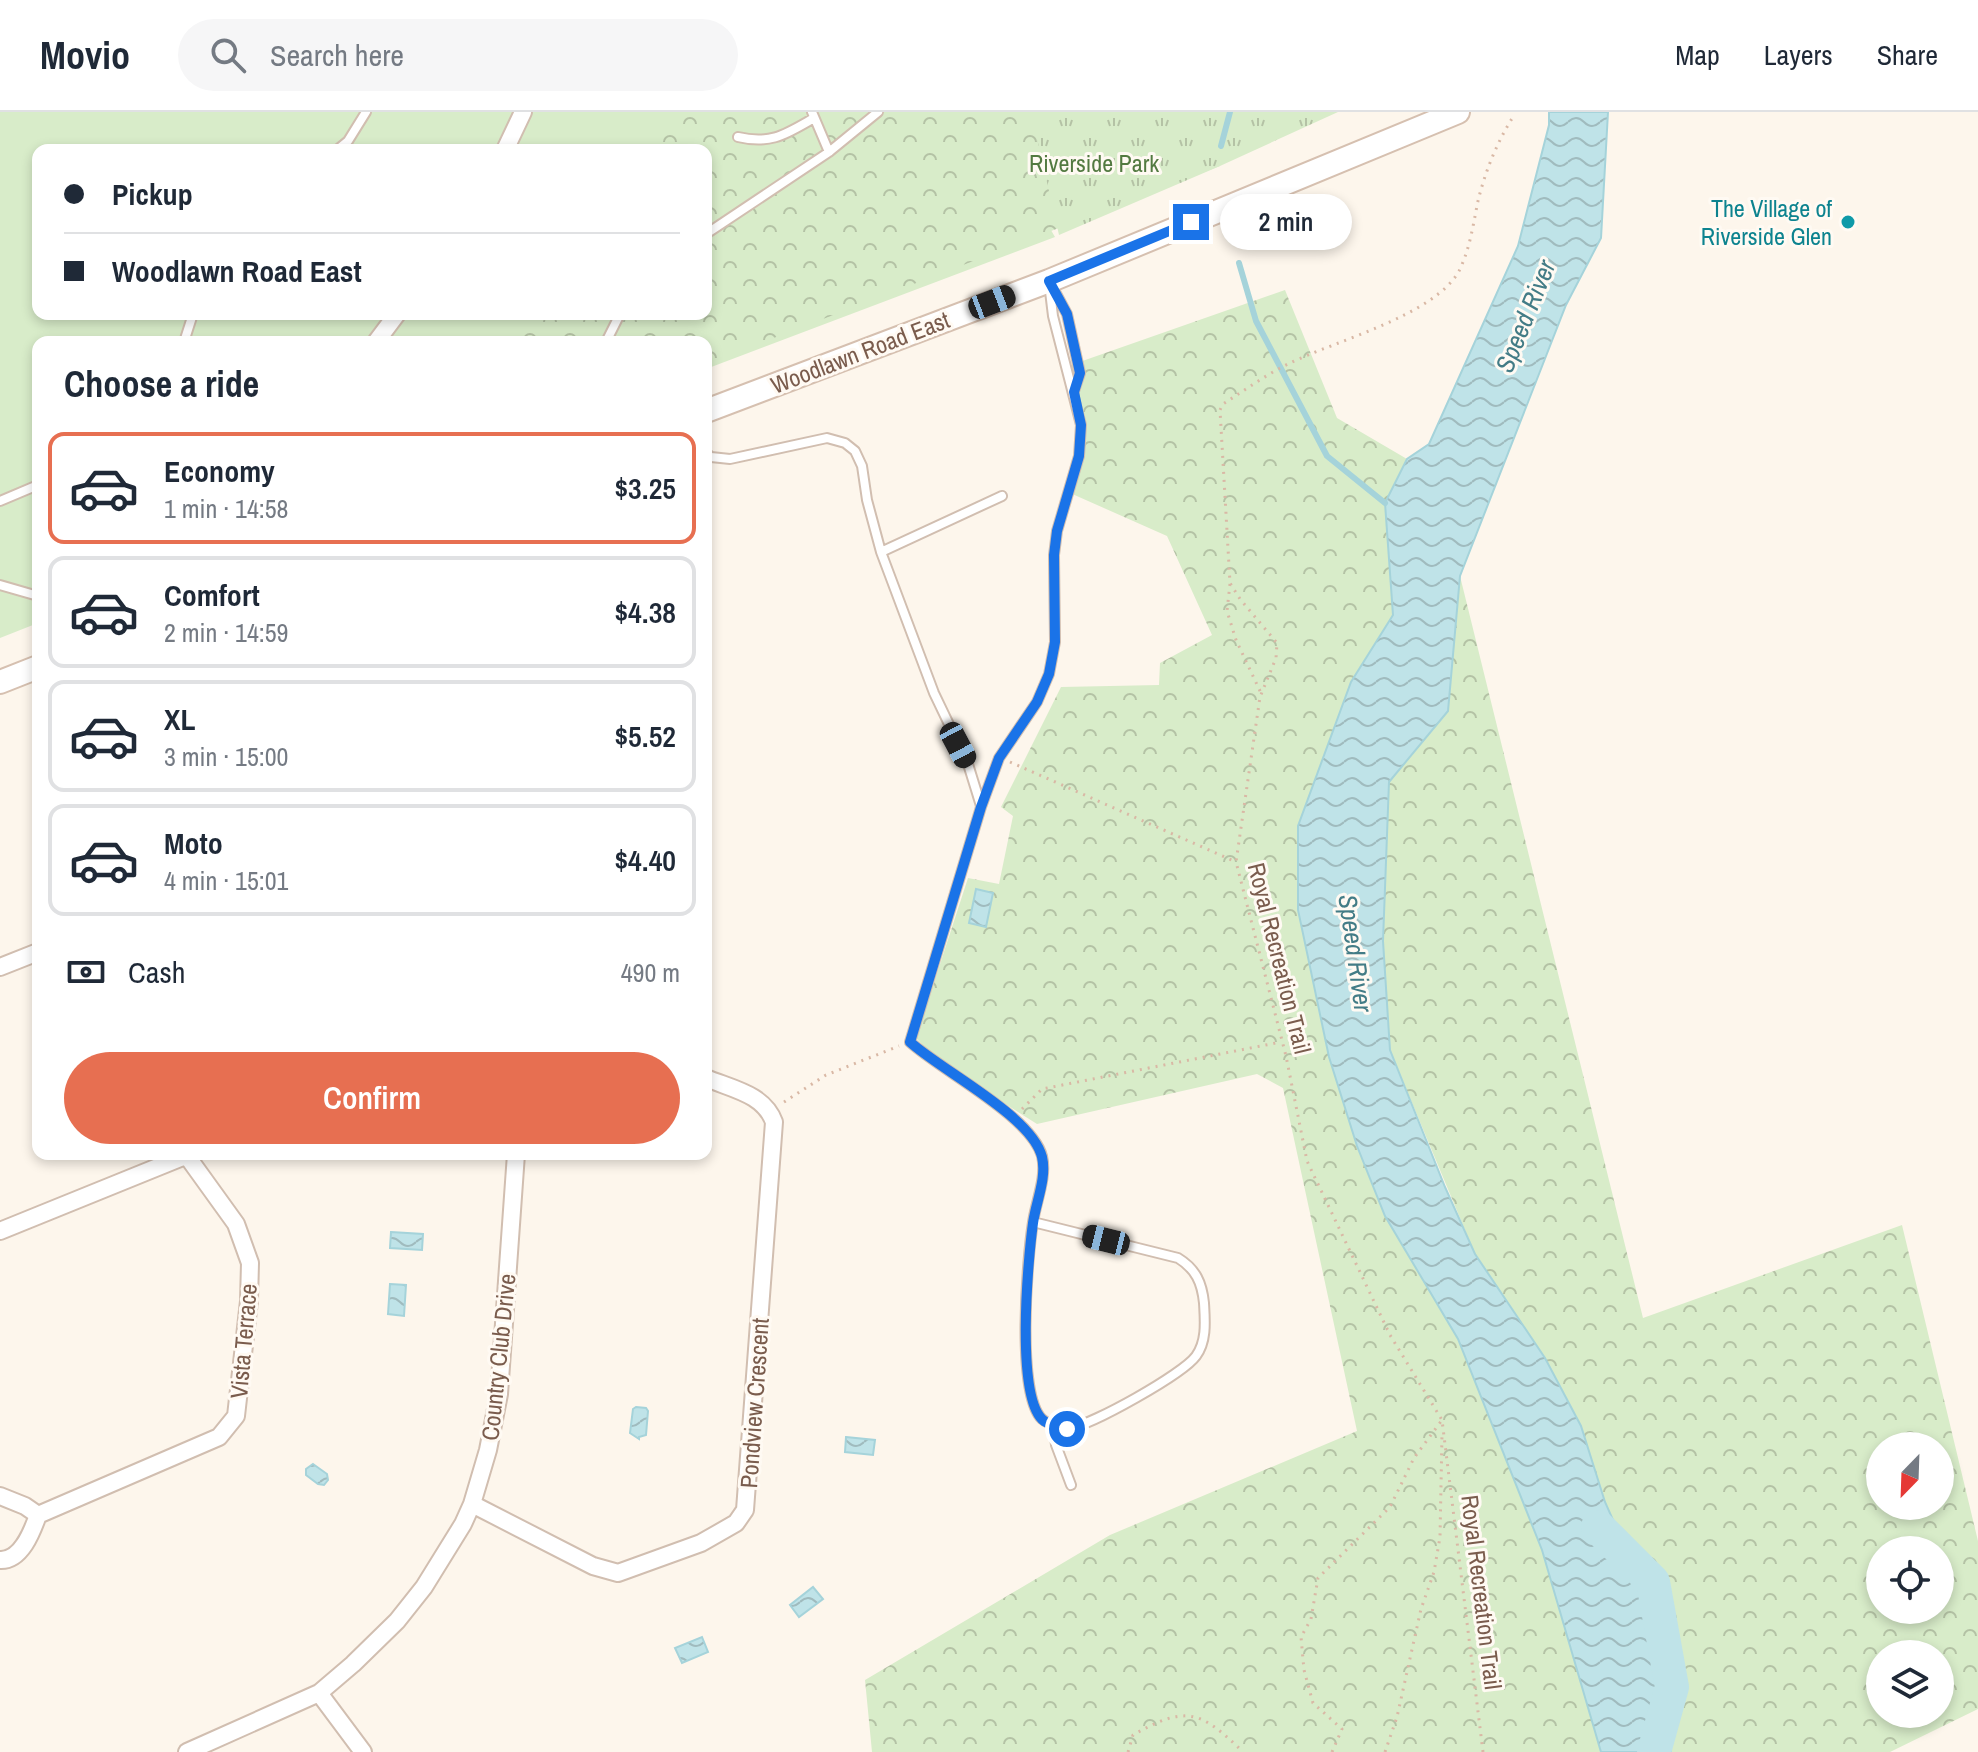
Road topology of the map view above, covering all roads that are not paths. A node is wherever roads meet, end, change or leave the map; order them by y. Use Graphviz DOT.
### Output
graph roads {
  1 [pos="366,112"];
  2 [pos="523,112"];
  3 [pos="878,112"];
  4 [pos="1458,112"];
  5 [pos="813,115"];
  6 [pos="738,137"];
  7 [pos="344,144"];
  8 [pos="508,144"];
  9 [pos="829,152"];
  10 [pos="712,230"];
  11 [pos="1049,281"];
  12 [pos="712,409"];
  13 [pos="712,457"];
  14 [pos="32,488"];
  15 [pos="1002,496"];
  16 [pos="0,501"];
  17 [pos="881,552"];
  18 [pos="0,585"];
  19 [pos="32,594"];
  20 [pos="32,669"];
  21 [pos="0,682"];
  22 [pos="981,807"];
  23 [pos="32,954"];
  24 [pos="0,967"];
  25 [pos="712,1081"];
  26 [pos="176,1160"];
  27 [pos="191,1160"];
  28 [pos="516,1160"];
  29 [pos="1033,1222"];
  30 [pos="0,1231"];
  31 [pos="1053,1424"];
  32 [pos="1071,1485"];
  33 [pos="0,1496"];
  34 [pos="472,1504"];
  35 [pos="38,1515"];
  36 [pos="0,1560"];
  37 [pos="319,1693"];
  38 [pos="187,1752"];
  39 [pos="363,1752"];
  1 -- 7 [label="lane"];
  2 -- 8 [label="street"];
  3 -- 9 [label="lane"];
  4 -- 11 [label="main road, Woodlawn Road East"];
  5 -- 6 [label="lane"];
  5 -- 9 [label="lane"];
  9 -- 10 [label="lane"];
  11 -- 12 [label="main road, Woodlawn Road East"];
  11 -- 22 [label="lane"];
  13 -- 17 [label="lane"];
  14 -- 16 [label="lane"];
  15 -- 17 [label="lane"];
  17 -- 22 [label="lane"];
  18 -- 19 [label="lane"];
  20 -- 21 [label="main road"];
  22 -- 29 [label="lane"];
  23 -- 24 [label="street"];
  25 -- 34 [label="street, Pondview Crescent"];
  26 -- 30 [label="street"];
  27 -- 35 [label="street, Vista Terrace"];
  28 -- 34 [label="street, Country Club Drive"];
  29 -- 31 [label="lane"];
  29 -- 31 [label="lane"];
  31 -- 32 [label="lane"];
  33 -- 35 [label="street"];
  34 -- 37 [label="street, Country Club Drive"];
  35 -- 36 [label="street"];
  37 -- 38 [label="street, Country Club Drive"];
  37 -- 39 [label="street"];
}
